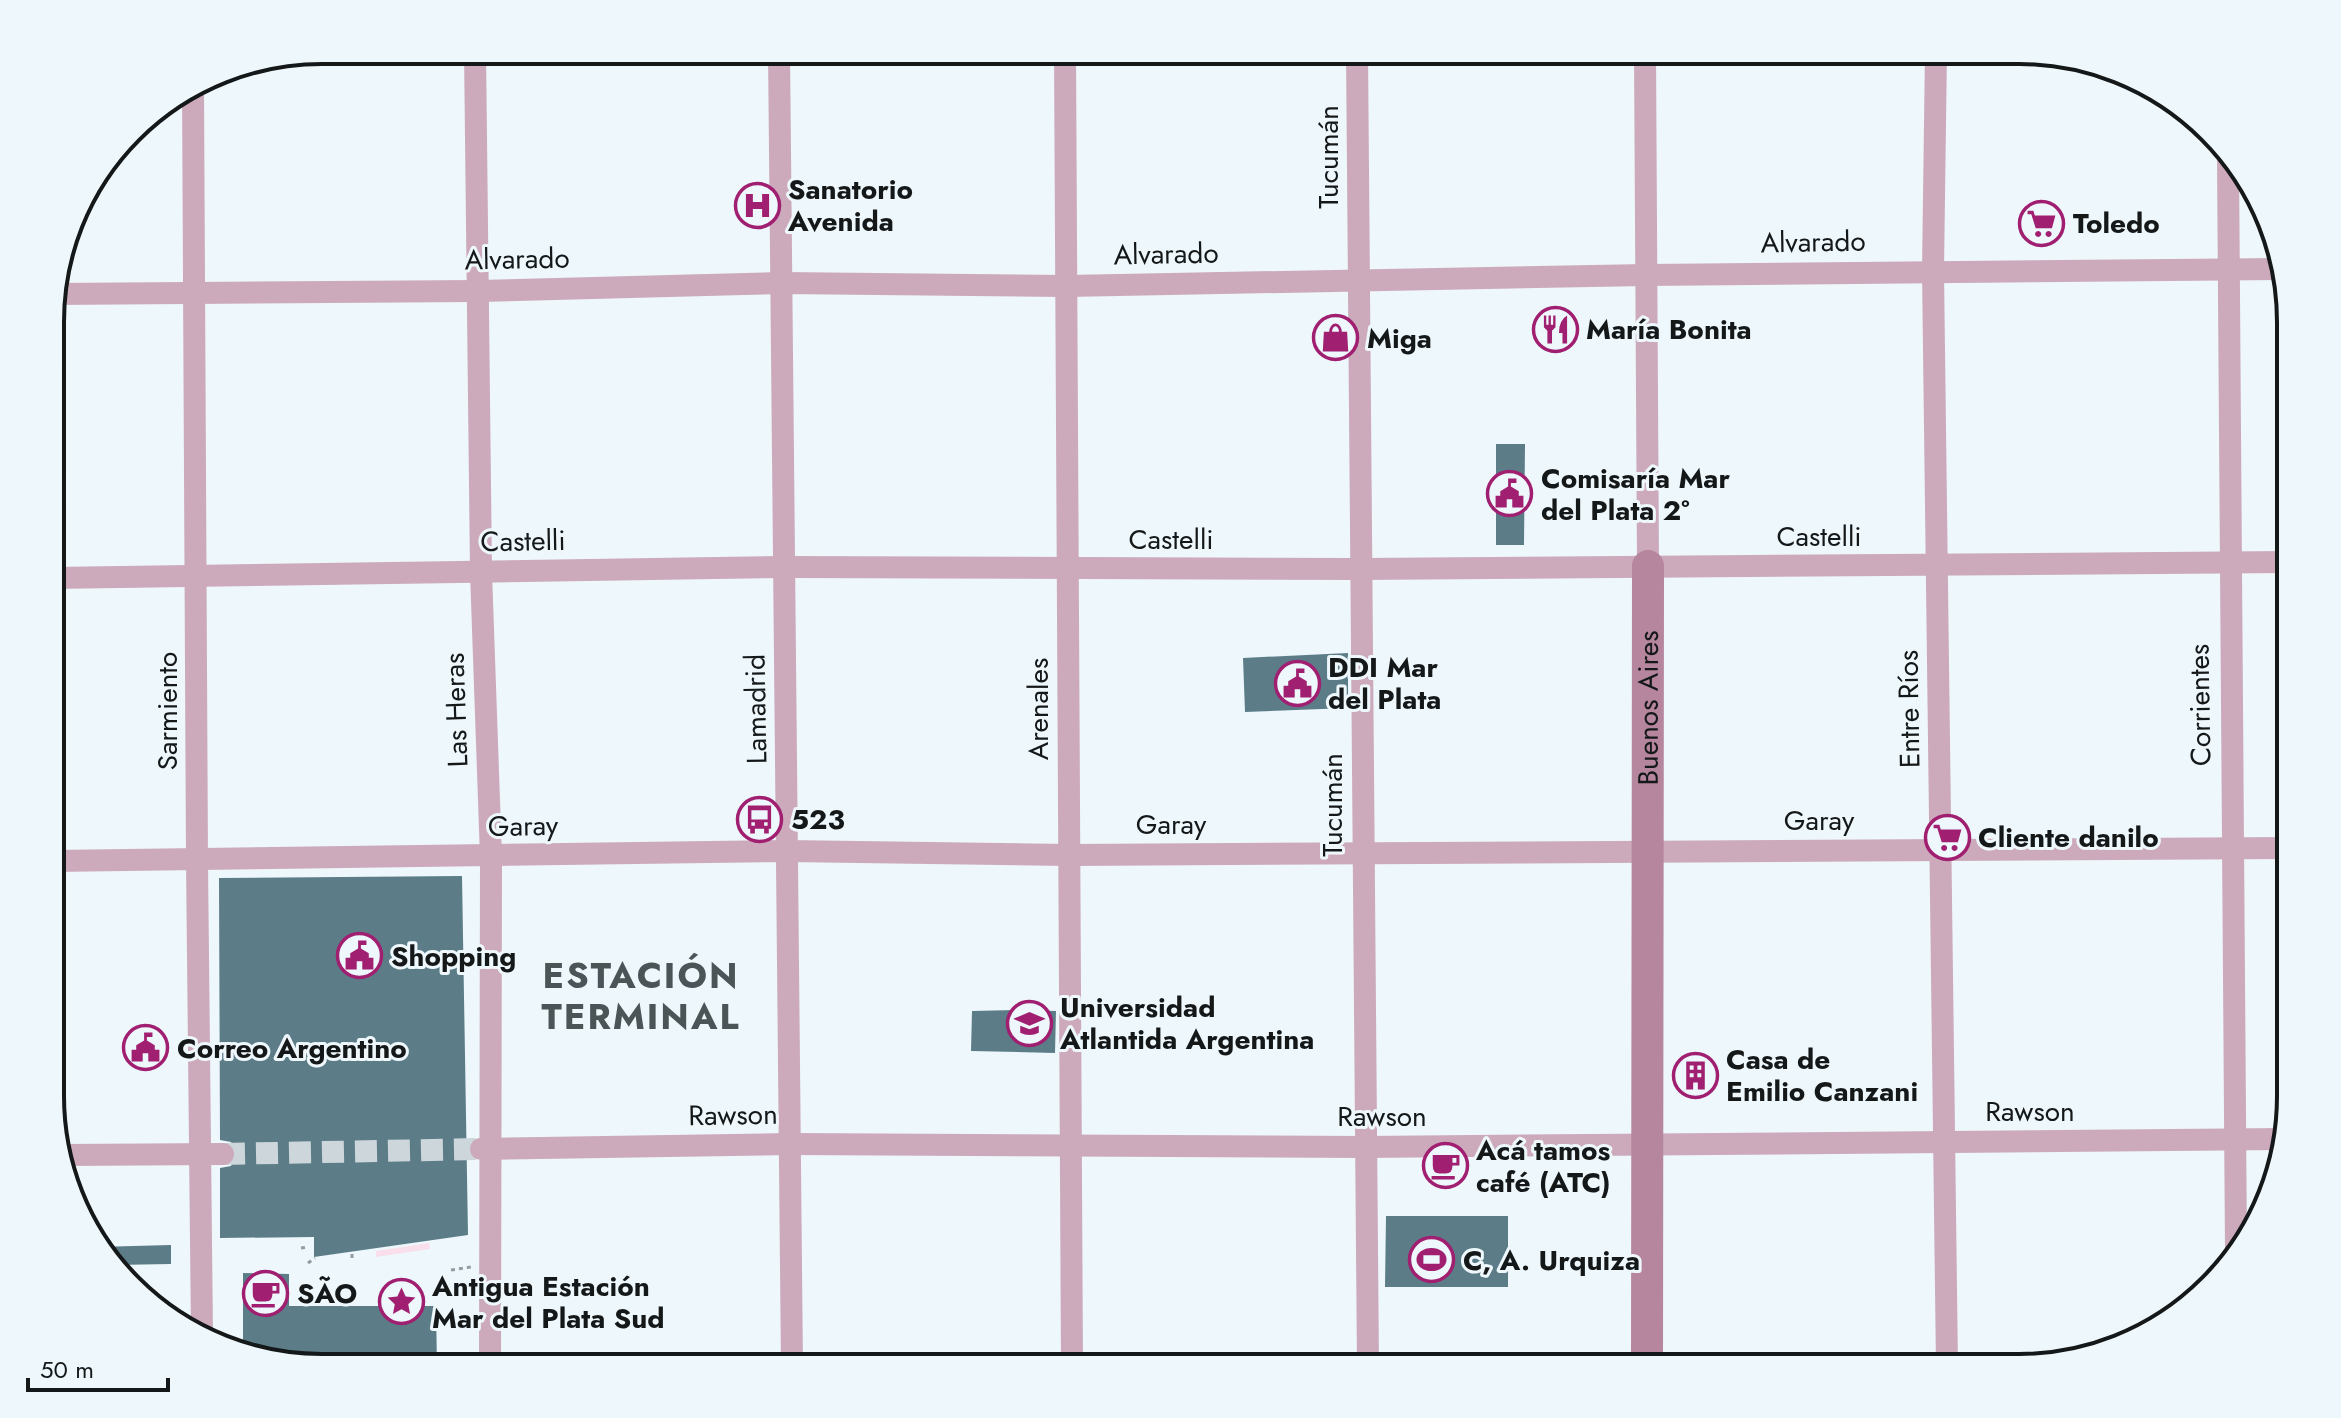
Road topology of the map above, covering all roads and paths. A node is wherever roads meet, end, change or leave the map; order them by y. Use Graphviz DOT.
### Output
graph roads {
  1 [pos="475,64"];
  2 [pos="779,64"];
  3 [pos="1065,64"];
  4 [pos="1357,64"];
  5 [pos="1645,64"];
  6 [pos="1936,64"];
  7 [pos="193,99"];
  8 [pos="2228,171"];
  9 [pos="2229,269"];
  10 [pos="2271,269"];
  11 [pos="1933,271"];
  12 [pos="1646,275"];
  13 [pos="1358,281"];
  14 [pos="782,283"];
  15 [pos="1067,286"];
  16 [pos="477,291"];
  17 [pos="195,292"];
  18 [pos="66,294"];
  19 [pos="2229,562"];
  20 [pos="2276,562"];
  21 [pos="1937,565"];
  22 [pos="1648,566"];
  23 [pos="785,567"];
  24 [pos="1360,569"];
  25 [pos="1067,570"];
  26 [pos="481,572"];
  27 [pos="64,578"];
  28 [pos="197,578"];
  29 [pos="2232,848"];
  30 [pos="2276,848"];
  31 [pos="1940,850"];
  32 [pos="787,851"];
  33 [pos="1647,851"];
  34 [pos="1362,853"];
  35 [pos="1068,855"];
  36 [pos="491,857"];
  37 [pos="197,860"];
  38 [pos="64,861"];
  39 [pos="2235,1139"];
  40 [pos="2273,1139"];
  41 [pos="1944,1142"];
  42 [pos="1647,1143"];
  43 [pos="790,1144"];
  44 [pos="1071,1146"];
  45 [pos="1364,1147"];
  46 [pos="487,1149"];
  47 [pos="212,1154"];
  48 [pos="71,1155"];
  49 [pos="2236,1235"];
  50 [pos="308,1247"];
  51 [pos="301,1248"];
  52 [pos="352,1254"];
  53 [pos="315,1258"];
  54 [pos="352,1261"];
  55 [pos="308,1263"];
  56 [pos="468,1267"];
  57 [pos="451,1270"];
  58 [pos="203,1324"];
  59 [pos="1368,1353"];
  60 [pos="1647,1353"];
  61 [pos="1947,1353"];
  62 [pos="490,1354"];
  63 [pos="792,1354"];
  64 [pos="1072,1354"];
  1 -- 16 [label="street, Las Heras"];
  2 -- 14 [label="street, Lamadrid"];
  3 -- 15 [label="street, Arenales"];
  4 -- 13 [label="street, Tucumán"];
  5 -- 12 [label="street, Buenos Aires"];
  6 -- 11 [label="street, Entre Ríos"];
  7 -- 17 [label="street, Sarmiento"];
  8 -- 9 [label="street, Corrientes"];
  9 -- 10 [label="street, Alvarado"];
  9 -- 11 [label="street, Alvarado"];
  9 -- 19 [label="street, Corrientes"];
  11 -- 12 [label="street, Alvarado"];
  11 -- 21 [label="street, Entre Ríos"];
  12 -- 13 [label="street, Alvarado"];
  12 -- 22 [label="street, Buenos Aires"];
  13 -- 15 [label="street, Alvarado"];
  13 -- 24 [label="street, Tucumán"];
  14 -- 15 [label="street, Alvarado"];
  14 -- 16 [label="street, Alvarado"];
  14 -- 23 [label="street, Lamadrid"];
  15 -- 25 [label="street, Arenales"];
  16 -- 17 [label="street, Alvarado"];
  16 -- 26 [label="street, Las Heras"];
  17 -- 18 [label="street, Alvarado"];
  17 -- 28 [label="street, Sarmiento"];
  19 -- 20 [label="street, Castelli"];
  19 -- 21 [label="street, Castelli"];
  19 -- 29 [label="street, Corrientes"];
  21 -- 22 [label="street, Castelli"];
  21 -- 31 [label="street, Entre Ríos"];
  22 -- 24 [label="street, Castelli"];
  22 -- 33 [label="street, Buenos Aires"];
  23 -- 25 [label="street, Castelli"];
  23 -- 26 [label="street, Castelli"];
  23 -- 32 [label="street, Lamadrid"];
  24 -- 25 [label="street, Castelli"];
  24 -- 34 [label="street, Tucumán"];
  25 -- 35 [label="street, Arenales"];
  26 -- 28 [label="street, Castelli"];
  26 -- 36 [label="street, Las Heras"];
  27 -- 28 [label="street, Castelli"];
  28 -- 37 [label="street, Sarmiento"];
  29 -- 30 [label="street, Garay"];
  29 -- 31 [label="street, Garay"];
  29 -- 39 [label="street, Corrientes"];
  31 -- 33 [label="street, Garay"];
  31 -- 41 [label="street, Entre Ríos"];
  32 -- 35 [label="street, Garay"];
  32 -- 36 [label="street, Garay"];
  32 -- 43 [label="street, Lamadrid"];
  33 -- 34 [label="street, Garay"];
  33 -- 42 [label="street, Buenos Aires"];
  34 -- 35 [label="street, Garay"];
  34 -- 45 [label="street, Tucumán"];
  35 -- 44 [label="street, Arenales"];
  36 -- 37 [label="street, Garay"];
  36 -- 46 [label="street, Las Heras"];
  37 -- 38 [label="street, Garay"];
  37 -- 47 [label="street, Sarmiento"];
  39 -- 40 [label="street, Rawson"];
  39 -- 41 [label="street, Rawson"];
  39 -- 49 [label="street, Corrientes"];
  41 -- 42 [label="street, Rawson"];
  41 -- 61 [label="street, Entre Ríos"];
  42 -- 45 [label="street, Rawson"];
  42 -- 60 [label="street, Buenos Aires"];
  43 -- 44 [label="street, Rawson"];
  43 -- 46 [label="street, Rawson"];
  43 -- 63 [label="street, Lamadrid"];
  44 -- 45 [label="street, Rawson"];
  44 -- 64 [label="street, Arenales"];
  45 -- 59 [label="street, Tucumán"];
  46 -- 62 [label="street, Las Heras"];
  47 -- 48 [label="street"];
  47 -- 58 [label="street, Sarmiento"];
  50 -- 51 [label="path"];
  52 -- 54 [label="path"];
  53 -- 55 [label="path"];
  56 -- 57 [label="path"];
}
